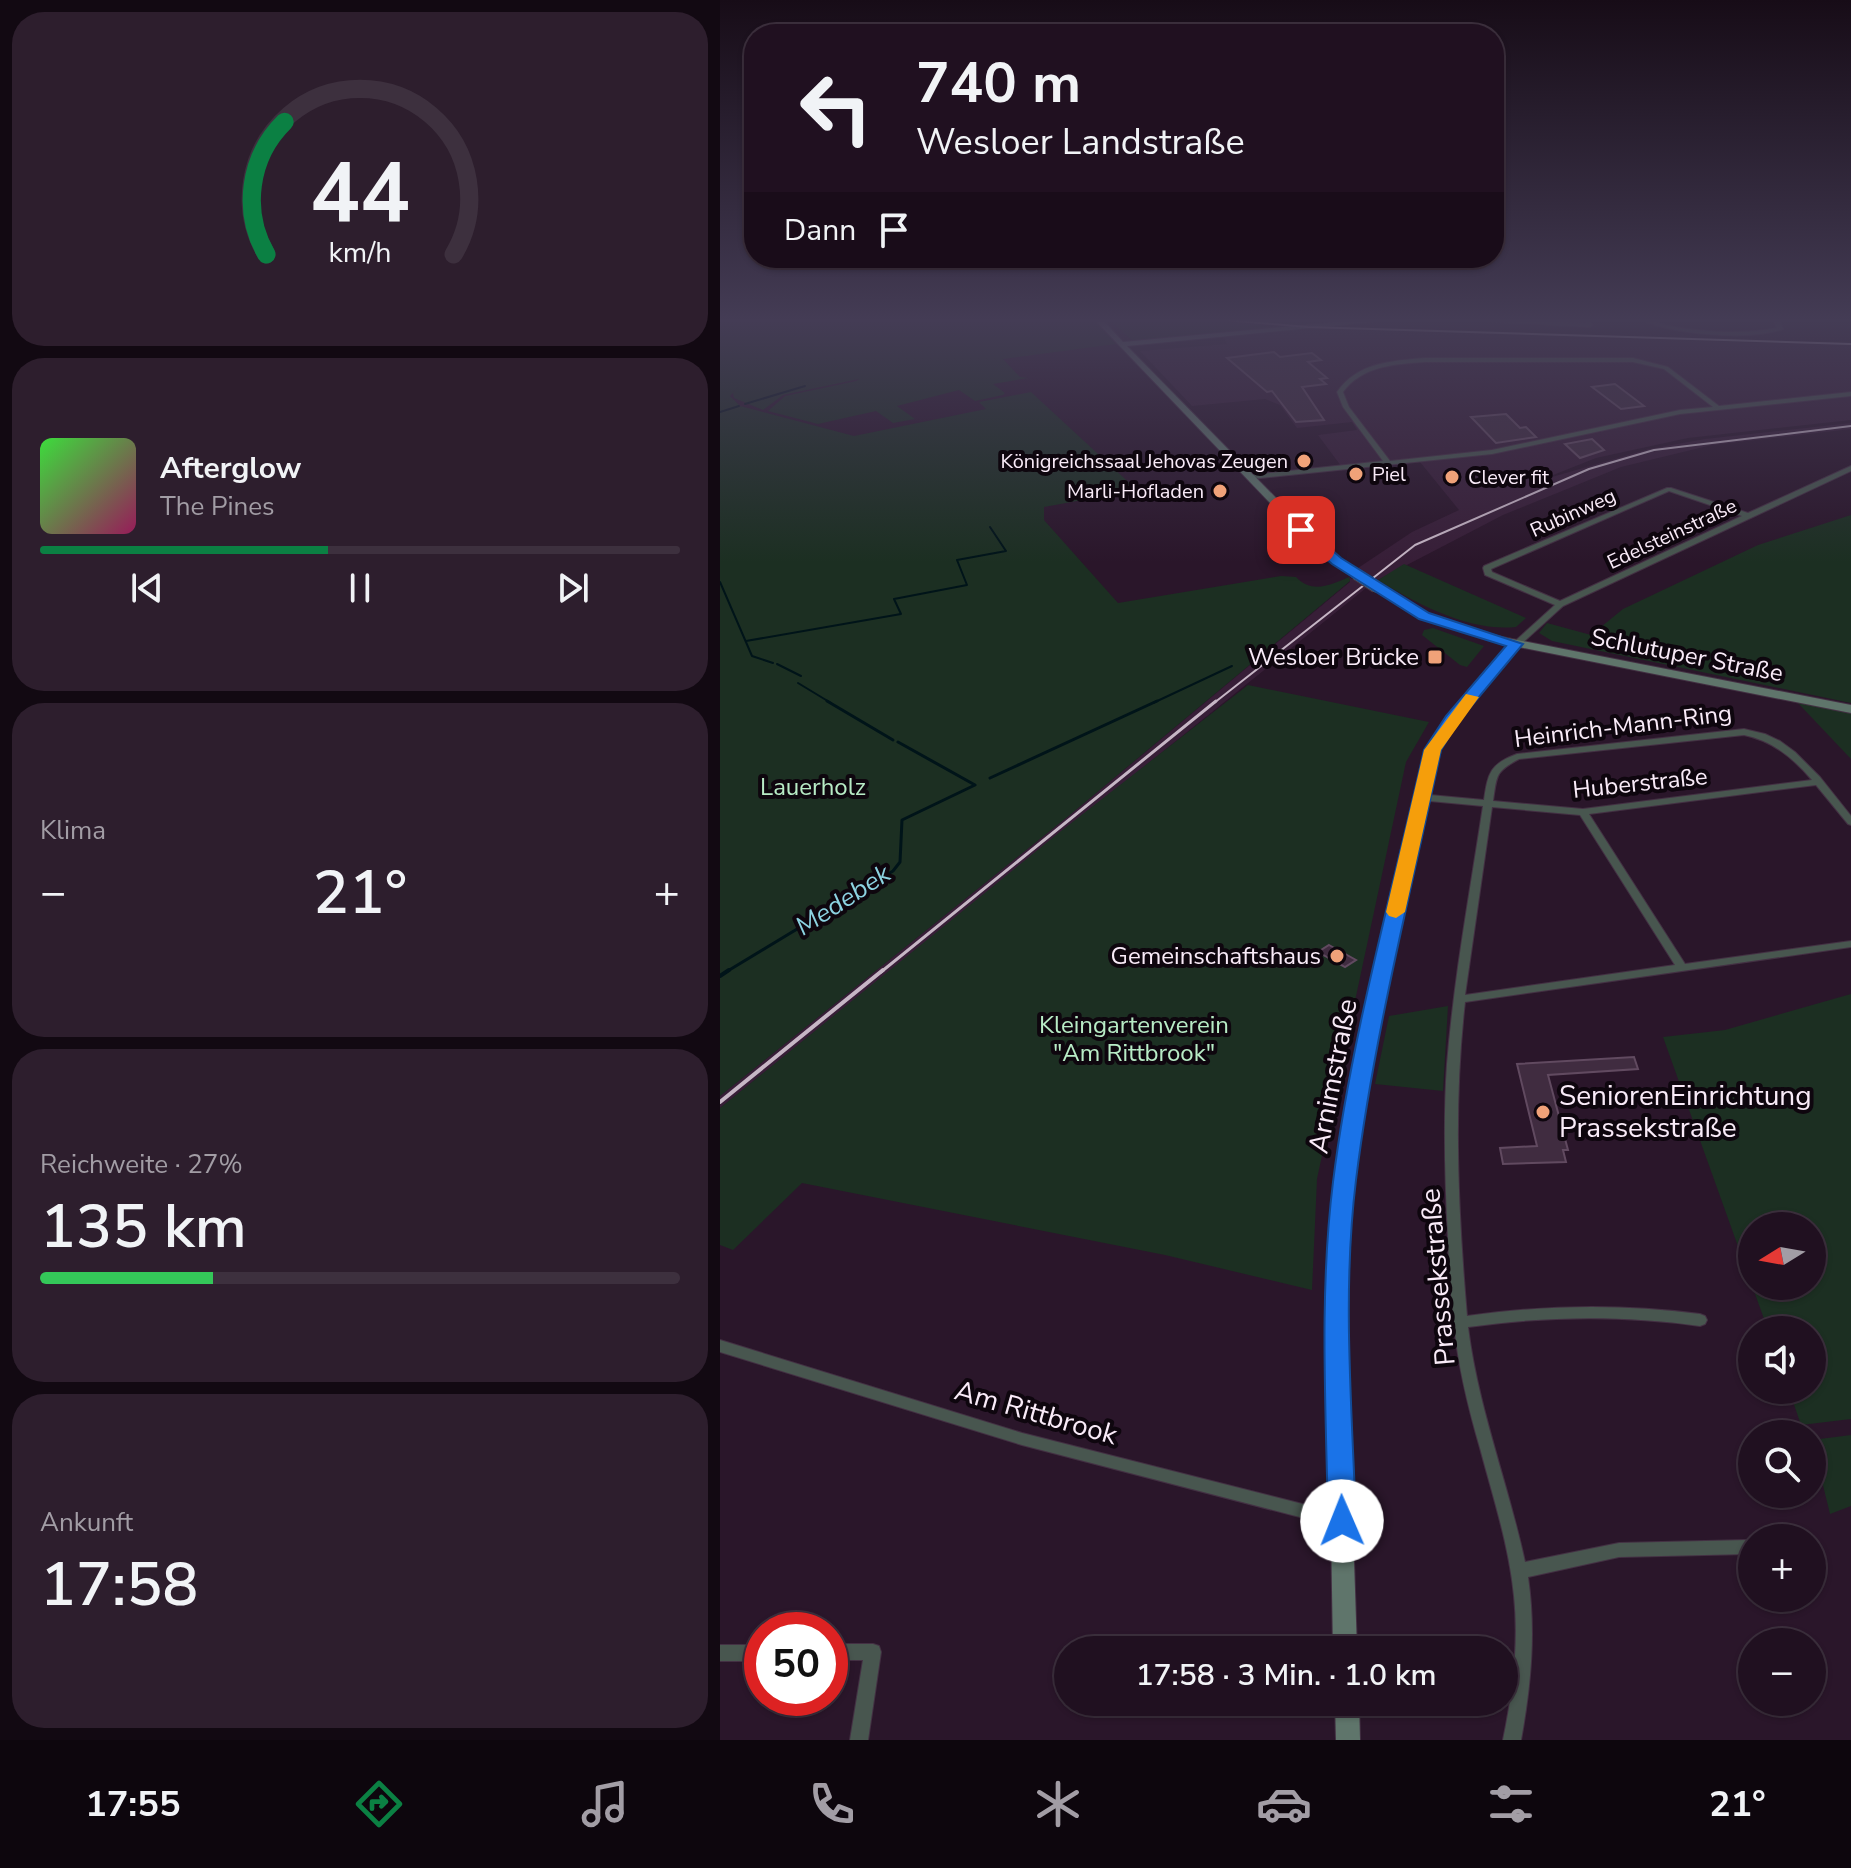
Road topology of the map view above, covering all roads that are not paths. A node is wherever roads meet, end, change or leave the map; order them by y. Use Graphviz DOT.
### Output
graph roads {
  1 [pos="1176,399"];
  2 [pos="1343,399"];
  3 [pos="1707,399"];
  4 [pos="1797,399"];
  5 [pos="1717,407"];
  6 [pos="1388,463"];
  7 [pos="1851,468"];
  8 [pos="1251,477"];
  9 [pos="1749,516"];
  10 [pos="1560,604"];
  11 [pos="1516,644"];
  12 [pos="1851,709"];
  13 [pos="1817,782"];
  14 [pos="1419,797"];
  15 [pos="1488,804"];
  16 [pos="1583,812"];
  17 [pos="1851,822"];
  18 [pos="1851,944"];
  19 [pos="1682,968"];
  20 [pos="1460,999"];
  21 [pos="1700,1320"];
  22 [pos="1460,1323"];
  23 [pos="720,1346"];
  24 [pos="1342,1521"];
  25 [pos="1738,1547"];
  26 [pos="1519,1571"];
  27 [pos="1345,1636"];
  28 [pos="848,1652"];
  29 [pos="720,1653"];
  30 [pos="744,1653"];
  31 [pos="1347,1716"];
  32 [pos="859,1740"];
  33 [pos="1348,1740"];
  34 [pos="1512,1740"];
  1 -- 8 [label="main road, Schlutuper Straße"];
  2 -- 6 [label="street"];
  3 -- 5 [label="street"];
  4 -- 5 [label="street"];
  5 -- 6 [label="street"];
  6 -- 8 [label="street"];
  7 -- 9 [label="street, Edelsteinstraße"];
  8 -- 11 [label="main road, Schlutuper Straße, bridge"];
  9 -- 10 [label="street, Edelsteinstraße"];
  9 -- 10 [label="street, Rubinweg"];
  10 -- 11 [label="street, Edelsteinstraße"];
  11 -- 12 [label="main road, Schlutuper Straße"];
  11 -- 14 [label="main road, Arnimstraße"];
  13 -- 15 [label="street, Heinrich-Mann-Ring"];
  13 -- 16 [label="street, Huberstraße"];
  13 -- 17 [label="street, Heinrich-Mann-Ring"];
  14 -- 15 [label="street, Huberstraße"];
  14 -- 24 [label="main road, Arnimstraße"];
  15 -- 16 [label="street, Huberstraße"];
  15 -- 20 [label="street, Prassekstraße"];
  16 -- 19 [label="street"];
  18 -- 19 [label="street"];
  19 -- 20 [label="street"];
  20 -- 22 [label="street, Prassekstraße"];
  21 -- 22 [label="street"];
  22 -- 26 [label="street, Prassekstraße"];
  23 -- 24 [label="street, Am Rittbrook"];
  24 -- 27 [label="main road, Arnimstraße"];
  25 -- 26 [label="street"];
  26 -- 34 [label="street, Prassekstraße"];
  28 -- 32 [label="street"];
  29 -- 30 [label="street"];
  31 -- 33 [label="main road"];
}
